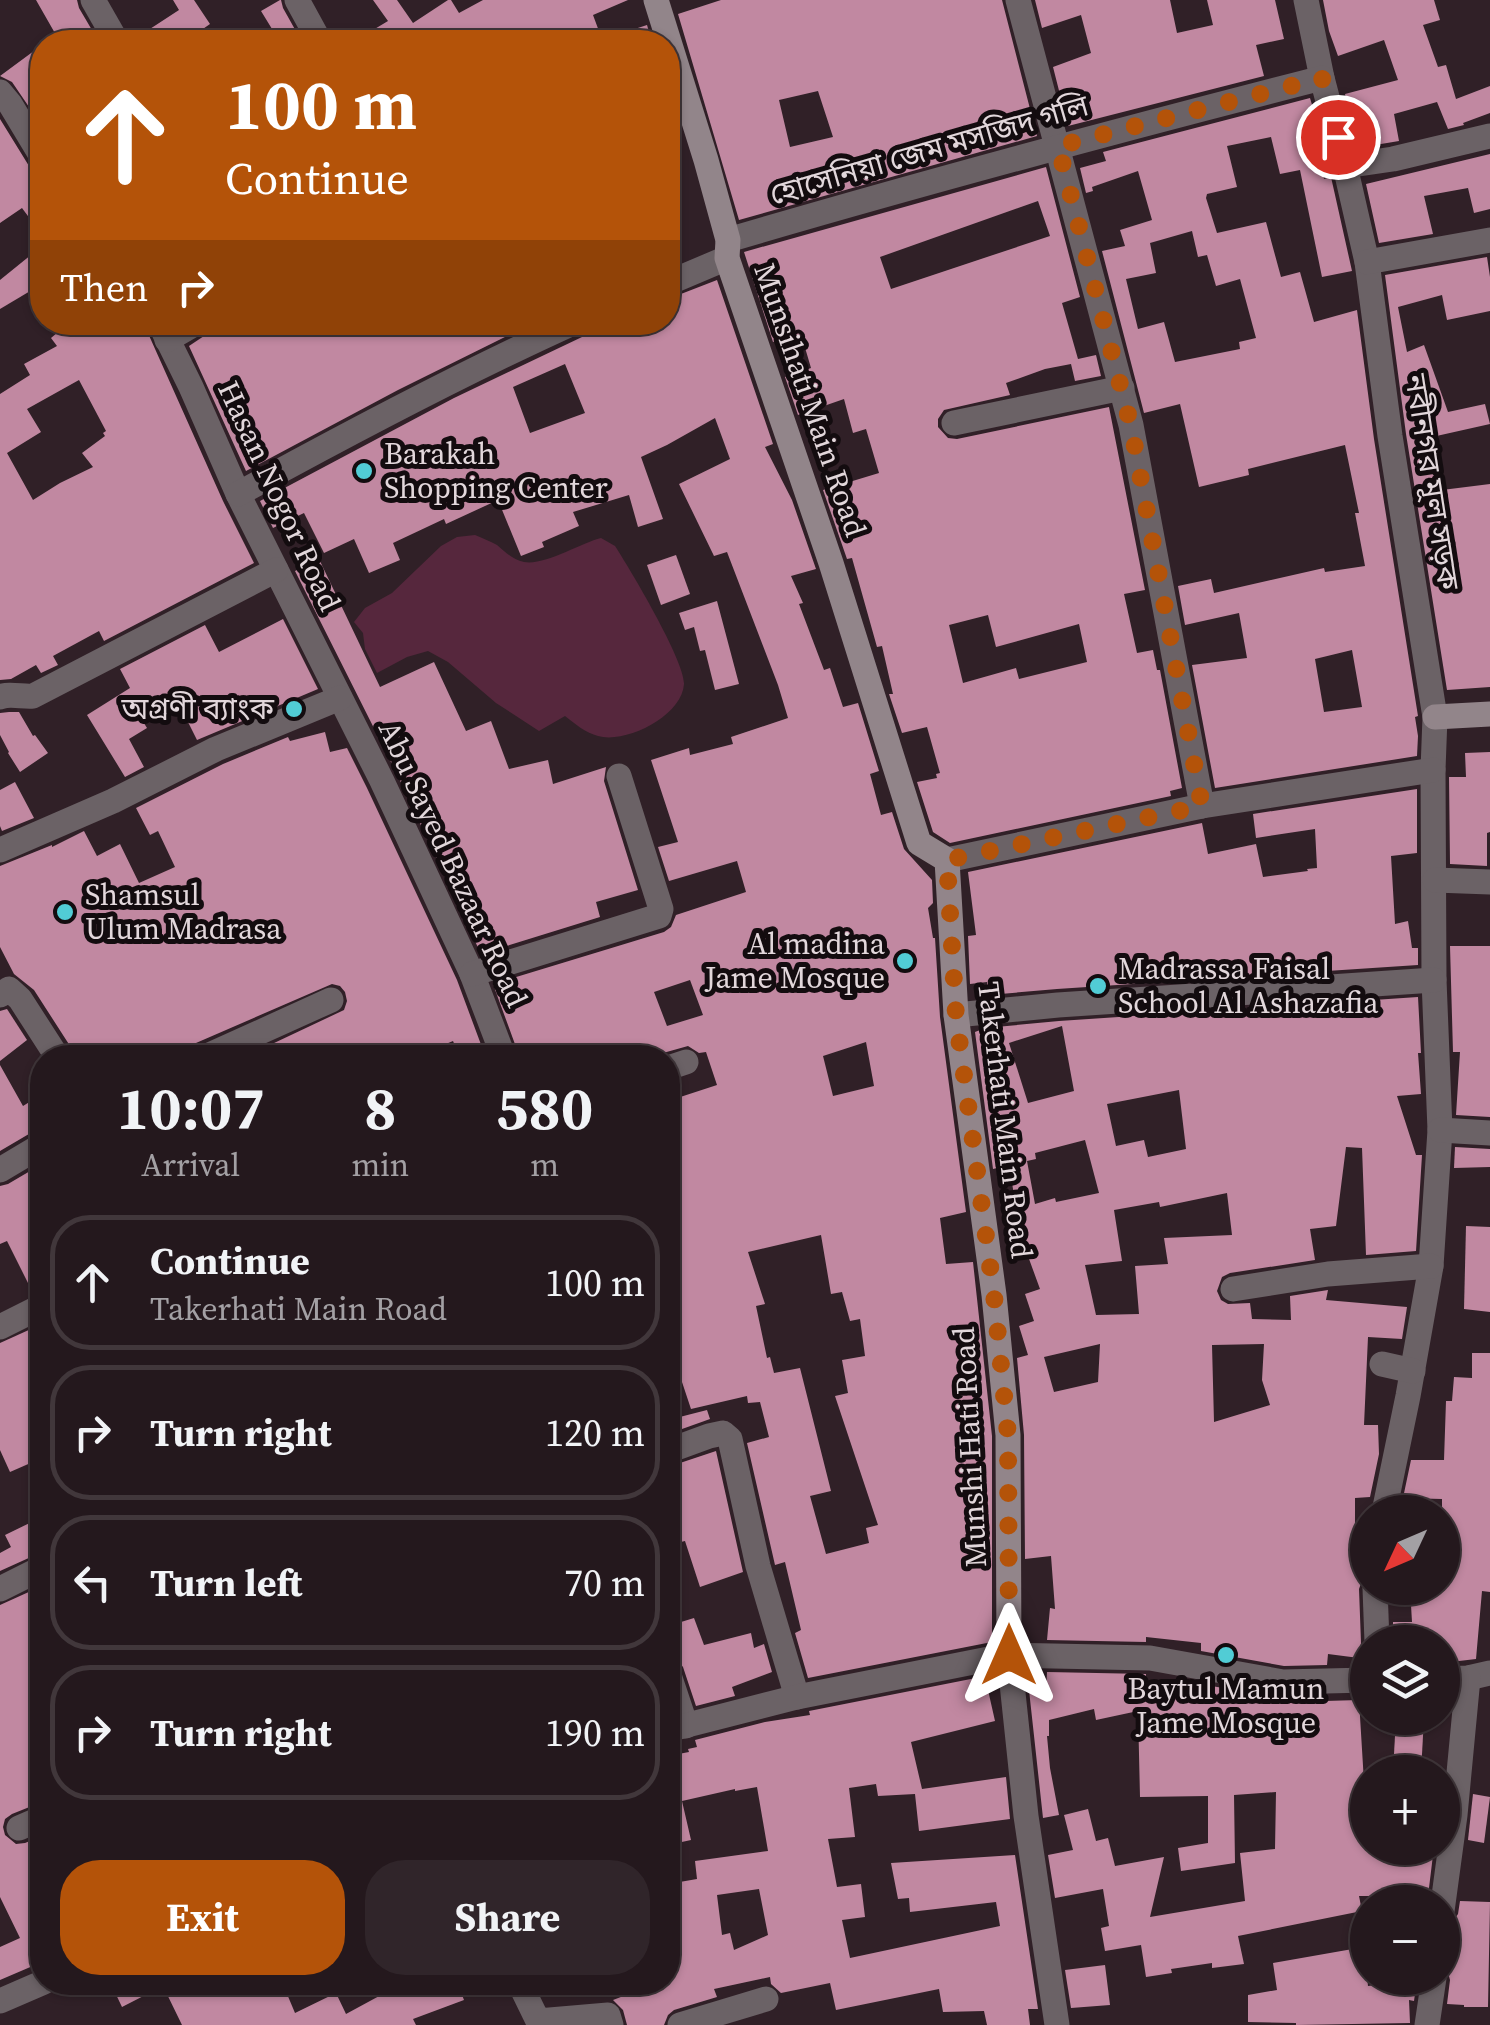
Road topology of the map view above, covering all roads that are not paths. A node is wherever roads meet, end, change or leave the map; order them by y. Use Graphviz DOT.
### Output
graph roads {
  1 [pos="92,0"];
  2 [pos="298,0"];
  3 [pos="656,0"];
  4 [pos="1018,0"];
  5 [pos="1306,0"];
  6 [pos="111,30"];
  7 [pos="314,30"];
  8 [pos="665,30"];
  9 [pos="1322,78"];
  10 [pos="680,84"];
  11 [pos="3,102"];
  12 [pos="1490,136"];
  13 [pos="30,138"];
  14 [pos="1058,146"];
  15 [pos="1346,166"];
  16 [pos="1490,240"];
  17 [pos="727,249"];
  18 [pos="1367,262"];
  19 [pos="680,275"];
  20 [pos="165,335"];
  21 [pos="547,335"];
  22 [pos="1122,388"];
  23 [pos="954,423"];
  24 [pos="238,494"];
  25 [pos="276,570"];
  26 [pos="0,697"];
  27 [pos="340,698"];
  28 [pos="1490,714"];
  29 [pos="1435,717"];
  30 [pos="1432,770"];
  31 [pos="619,776"];
  32 [pos="1202,806"];
  33 [pos="0,850"];
  34 [pos="947,860"];
  35 [pos="1435,880"];
  36 [pos="1490,882"];
  37 [pos="472,974"];
  38 [pos="1434,980"];
  39 [pos="5,992"];
  40 [pos="331,1000"];
  41 [pos="956,1016"];
  42 [pos="50,1045"];
  43 [pos="232,1045"];
  44 [pos="499,1045"];
  45 [pos="1440,1130"];
  46 [pos="1490,1133"];
  47 [pos="30,1152"];
  48 [pos="0,1170"];
  49 [pos="1431,1266"];
  50 [pos="1233,1289"];
  51 [pos="994,1295"];
  52 [pos="30,1312"];
  53 [pos="0,1327"];
  54 [pos="1382,1364"];
  55 [pos="1413,1370"];
  56 [pos="680,1447"];
  57 [pos="1387,1495"];
  58 [pos="30,1574"];
  59 [pos="0,1589"];
  60 [pos="1009,1655"];
  61 [pos="1467,1677"];
  62 [pos="1350,1680"];
  63 [pos="796,1697"];
  64 [pos="680,1727"];
  65 [pos="1446,1885"];
  66 [pos="30,1988"];
  67 [pos="525,1995"];
  68 [pos="1432,1995"];
  69 [pos="0,2000"];
  70 [pos="766,2000"];
  71 [pos="611,2025"];
  72 [pos="680,2025"];
  73 [pos="1057,2025"];
  74 [pos="1428,2025"];
  1 -- 6 [label="street"];
  2 -- 7 [label="street"];
  3 -- 8 [label="street, Munsihati Main Road"];
  4 -- 14 [label="street"];
  5 -- 9 [label="street, নবীনগর মূল সড়ক"];
  9 -- 14 [label="street, হোসেনিয়া জেম মসজিদ গলি"];
  9 -- 15 [label="street, নবীনগর মূল সড়ক"];
  10 -- 17 [label="street, Munsihati Main Road"];
  11 -- 13 [label="street"];
  12 -- 15 [label="street"];
  14 -- 17 [label="street, হোসেনিয়া জেম মসজিদ গলি"];
  14 -- 22 [label="street"];
  15 -- 18 [label="street, নবীনগর মূল সড়ক"];
  16 -- 18 [label="street"];
  17 -- 19 [label="street, হোসেনিয়া জেম মসজিদ গলি"];
  17 -- 34 [label="street, Munsihati Main Road"];
  18 -- 29 [label="street, নবীনগর মূল সড়ক"];
  20 -- 24 [label="street, Hasan Nogor Road"];
  21 -- 24 [label="street"];
  22 -- 23 [label="street"];
  22 -- 32 [label="street"];
  24 -- 25 [label="street, Hasan Nogor Road"];
  25 -- 26 [label="street"];
  25 -- 27 [label="street, Hasan Nogor Road"];
  27 -- 33 [label="street"];
  27 -- 37 [label="street, Abu Sayed Bazaar Road"];
  28 -- 29 [label="street"];
  29 -- 30 [label="street, নবীনগর মূল সড়ক"];
  30 -- 32 [label="street"];
  30 -- 35 [label="street, নবীনগর মূল সড়ক"];
  31 -- 37 [label="street"];
  32 -- 34 [label="street"];
  34 -- 41 [label="street, Takerhati Main Road"];
  35 -- 36 [label="street"];
  35 -- 38 [label="street, নবীনগর মূল সড়ক"];
  37 -- 44 [label="street, Abu Sayed Bazaar Road"];
  38 -- 41 [label="street"];
  38 -- 45 [label="street, নবীনগর মূল সড়ক"];
  39 -- 42 [label="street"];
  40 -- 43 [label="street"];
  41 -- 51 [label="street, Takerhati Main Road"];
  45 -- 46 [label="street"];
  45 -- 49 [label="street, নবীনগর মূল সড়ক"];
  47 -- 48 [label="street"];
  49 -- 50 [label="street"];
  49 -- 55 [label="street, নবীনগর মূল সড়ক"];
  51 -- 60 [label="street, Munshi Hati Road"];
  52 -- 53 [label="street"];
  54 -- 55 [label="street"];
  55 -- 57 [label="street, নবীনগর মূল সড়ক"];
  56 -- 63 [label="street"];
  58 -- 59 [label="street"];
  60 -- 62 [label="street"];
  60 -- 63 [label="street"];
  60 -- 73 [label="street"];
  61 -- 65 [label="street"];
  63 -- 64 [label="street"];
  66 -- 69 [label="street"];
  67 -- 71 [label="street"];
  68 -- 74 [label="street"];
  70 -- 72 [label="street"];
}
